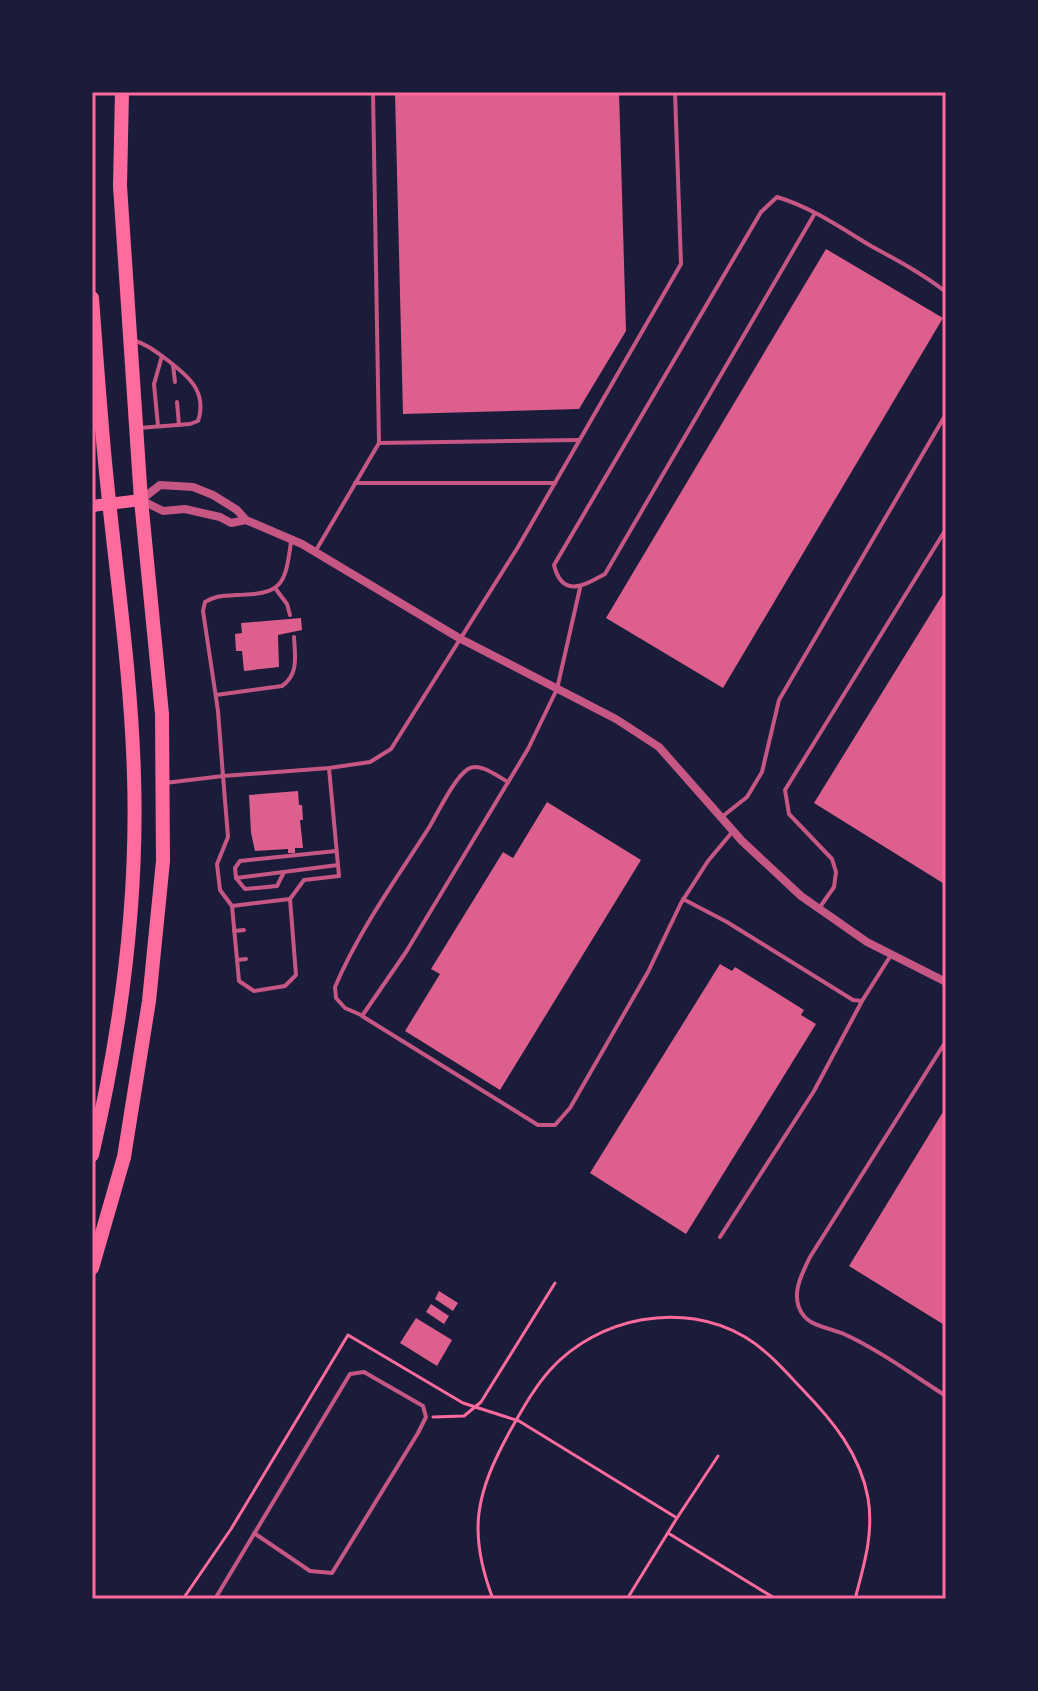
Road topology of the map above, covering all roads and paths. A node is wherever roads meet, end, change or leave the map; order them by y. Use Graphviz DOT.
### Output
graph roads {
  1 [pos="122,92"];
  2 [pos="373,92"];
  3 [pos="675,92"];
  4 [pos="815,213"];
  5 [pos="946,292"];
  6 [pos="92,298"];
  7 [pos="130,339"];
  8 [pos="162,356"];
  9 [pos="173,365"];
  10 [pos="175,382"];
  11 [pos="177,402"];
  12 [pos="946,414"];
  13 [pos="179,425"];
  14 [pos="158,426"];
  15 [pos="136,428"];
  16 [pos="579,440"];
  17 [pos="379,443"];
  18 [pos="355,483"];
  19 [pos="555,483"];
  20 [pos="141,500"];
  21 [pos="110,504"];
  22 [pos="92,506"];
  23 [pos="246,520"];
  24 [pos="946,529"];
  25 [pos="292,539"];
  26 [pos="315,552"];
  27 [pos="580,587"];
  28 [pos="275,588"];
  29 [pos="290,615"];
  30 [pos="294,637"];
  31 [pos="459,638"];
  32 [pos="557,689"];
  33 [pos="216,695"];
  34 [pos="329,768"];
  35 [pos="223,776"];
  36 [pos="508,782"];
  37 [pos="163,783"];
  38 [pos="721,818"];
  39 [pos="733,831"];
  40 [pos="337,850"];
  41 [pos="338,865"];
  42 [pos="284,872"];
  43 [pos="236,878"];
  44 [pos="290,899"];
  45 [pos="683,899"];
  46 [pos="232,906"];
  47 [pos="818,909"];
  48 [pos="292,925"];
  49 [pos="281,926"];
  50 [pos="244,930"];
  51 [pos="234,931"];
  52 [pos="294,954"];
  53 [pos="284,955"];
  54 [pos="891,955"];
  55 [pos="246,959"];
  56 [pos="237,960"];
  57 [pos="946,982"];
  58 [pos="862,1001"];
  59 [pos="362,1016"];
  60 [pos="946,1041"];
  61 [pos="92,1155"];
  62 [pos="720,1237"];
  63 [pos="92,1268"];
  64 [pos="555,1283"];
  65 [pos="946,1396"];
  66 [pos="476,1408"];
  67 [pos="426,1417"];
  68 [pos="516,1420"];
  69 [pos="718,1456"];
  70 [pos="677,1518"];
  71 [pos="254,1533"];
  72 [pos="668,1533"];
  73 [pos="183,1599"];
  74 [pos="215,1599"];
  75 [pos="493,1599"];
  76 [pos="627,1599"];
  77 [pos="776,1599"];
  78 [pos="855,1599"];
  1 -- 7 [label="main road"];
  2 -- 17 [label="lane"];
  3 -- 16 [label="lane"];
  4 -- 5 [label="lane"];
  4 -- 27 [label="lane"];
  4 -- 27 [label="lane"];
  6 -- 21 [label="main road"];
  7 -- 8 [label="lane"];
  7 -- 15 [label="main road"];
  8 -- 9 [label="lane"];
  8 -- 14 [label="lane"];
  9 -- 10 [label="lane"];
  9 -- 13 [label="lane"];
  11 -- 13 [label="lane"];
  12 -- 38 [label="lane"];
  13 -- 14 [label="lane"];
  14 -- 15 [label="lane"];
  15 -- 20 [label="main road"];
  16 -- 17 [label="lane"];
  16 -- 19 [label="lane"];
  17 -- 18 [label="lane"];
  18 -- 19 [label="lane"];
  18 -- 26 [label="lane"];
  19 -- 31 [label="lane"];
  20 -- 21 [label="main road"];
  20 -- 23 [label="street"];
  20 -- 23 [label="street"];
  20 -- 37 [label="main road"];
  21 -- 22 [label="main road"];
  21 -- 61 [label="main road"];
  23 -- 25 [label="street"];
  24 -- 47 [label="lane"];
  25 -- 26 [label="street"];
  25 -- 28 [label="lane"];
  26 -- 31 [label="street"];
  27 -- 32 [label="lane"];
  28 -- 29 [label="lane"];
  28 -- 33 [label="lane"];
  30 -- 33 [label="lane"];
  31 -- 32 [label="street"];
  31 -- 34 [label="lane"];
  32 -- 36 [label="lane"];
  32 -- 38 [label="street"];
  33 -- 35 [label="lane"];
  34 -- 35 [label="lane"];
  34 -- 40 [label="lane"];
  35 -- 37 [label="lane"];
  35 -- 46 [label="lane"];
  36 -- 59 [label="lane"];
  36 -- 59 [label="lane"];
  37 -- 63 [label="main road"];
  38 -- 39 [label="street"];
  39 -- 45 [label="lane"];
  39 -- 47 [label="street"];
  40 -- 41 [label="lane"];
  40 -- 43 [label="lane"];
  41 -- 42 [label="lane"];
  41 -- 44 [label="lane"];
  42 -- 43 [label="lane"];
  42 -- 43 [label="lane"];
  44 -- 46 [label="lane"];
  44 -- 48 [label="lane"];
  45 -- 58 [label="lane"];
  45 -- 59 [label="lane"];
  46 -- 51 [label="lane"];
  47 -- 54 [label="street"];
  48 -- 49 [label="lane"];
  48 -- 52 [label="lane"];
  50 -- 51 [label="lane"];
  51 -- 56 [label="lane"];
  52 -- 53 [label="lane"];
  52 -- 56 [label="lane"];
  54 -- 57 [label="street"];
  54 -- 58 [label="lane"];
  55 -- 56 [label="lane"];
  58 -- 62 [label="lane"];
  60 -- 65 [label="lane"];
  64 -- 66 [label="path"];
  66 -- 67 [label="path"];
  66 -- 68 [label="path"];
  66 -- 73 [label="path"];
  67 -- 71 [label="lane"];
  67 -- 71 [label="lane"];
  68 -- 70 [label="path"];
  68 -- 75 [label="path"];
  68 -- 78 [label="path"];
  69 -- 70 [label="path"];
  70 -- 72 [label="path"];
  71 -- 74 [label="lane"];
  72 -- 76 [label="path"];
  72 -- 77 [label="path"];
}
